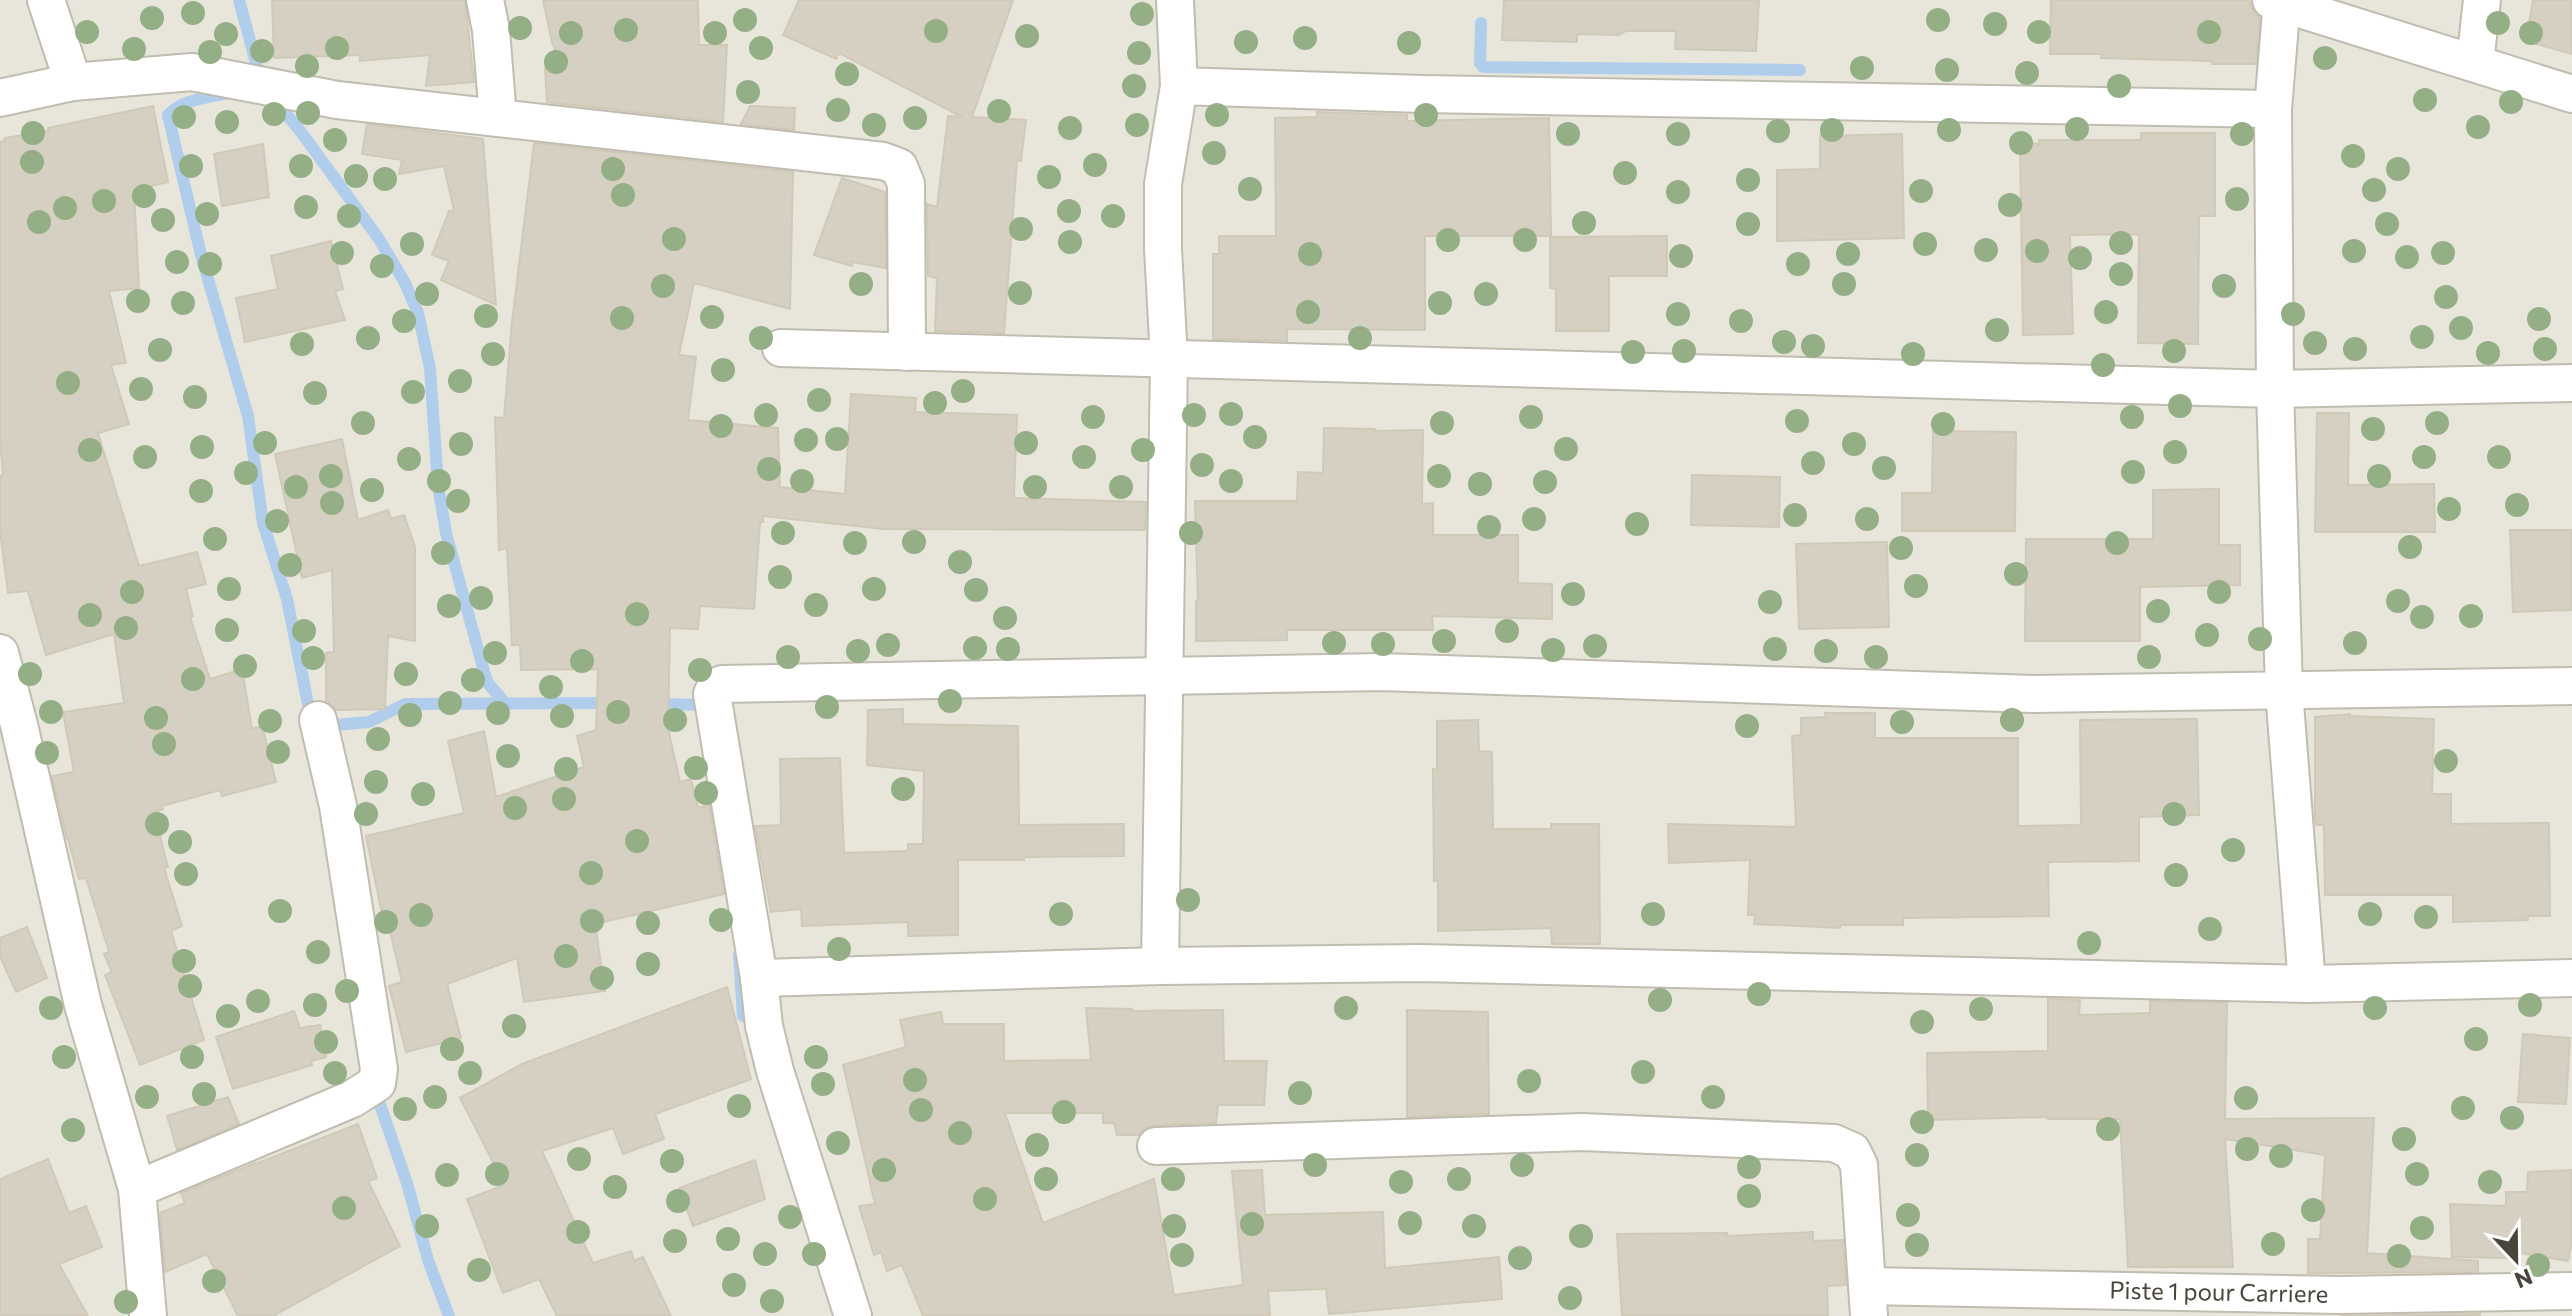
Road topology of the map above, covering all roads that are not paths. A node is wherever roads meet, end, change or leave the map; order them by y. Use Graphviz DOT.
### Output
graph roads {
  1 [pos="46,0"];
  2 [pos="485,0"];
  3 [pos="1175,0"];
  4 [pos="2482,0"];
  5 [pos="2278,1"];
  6 [pos="2475,63"];
  7 [pos="73,82"];
  8 [pos="1179,86"];
  9 [pos="2572,94"];
  10 [pos="0,98"];
  11 [pos="2273,109"];
  12 [pos="498,118"];
  13 [pos="781,348"];
  14 [pos="907,352"];
  15 [pos="1169,359"];
  16 [pos="2572,383"];
  17 [pos="2275,389"];
  18 [pos="0,653"];
  19 [pos="1163,674"];
  20 [pos="2572,686"];
  21 [pos="2284,691"];
  22 [pos="318,720"];
  23 [pos="1160,966"];
  24 [pos="759,978"];
  25 [pos="2572,978"];
  26 [pos="2307,984"];
  27 [pos="1156,1146"];
  28 [pos="137,1189"];
  29 [pos="2572,1291"];
  30 [pos="1868,1301"];
  31 [pos="148,1316"];
  32 [pos="853,1316"];
  1 -- 7 [label="street"];
  2 -- 12 [label="street"];
  3 -- 8 [label="street"];
  4 -- 6 [label="street"];
  5 -- 6 [label="street"];
  5 -- 11 [label="street"];
  6 -- 9 [label="street"];
  7 -- 10 [label="street"];
  7 -- 12 [label="street"];
  8 -- 11 [label="street"];
  8 -- 15 [label="street"];
  11 -- 17 [label="street"];
  12 -- 14 [label="street"];
  13 -- 14 [label="street"];
  14 -- 15 [label="street"];
  15 -- 17 [label="street"];
  15 -- 19 [label="street"];
  16 -- 17 [label="street"];
  17 -- 21 [label="street"];
  18 -- 28 [label="street"];
  19 -- 21 [label="street"];
  19 -- 23 [label="street"];
  19 -- 24 [label="street"];
  20 -- 21 [label="street"];
  21 -- 26 [label="street"];
  22 -- 28 [label="street"];
  23 -- 24 [label="street"];
  23 -- 26 [label="street"];
  24 -- 32 [label="street"];
  25 -- 26 [label="street"];
  27 -- 30 [label="street"];
  28 -- 31 [label="street"];
  29 -- 30 [label="street, Piste 1 pour Carriere"];
}
